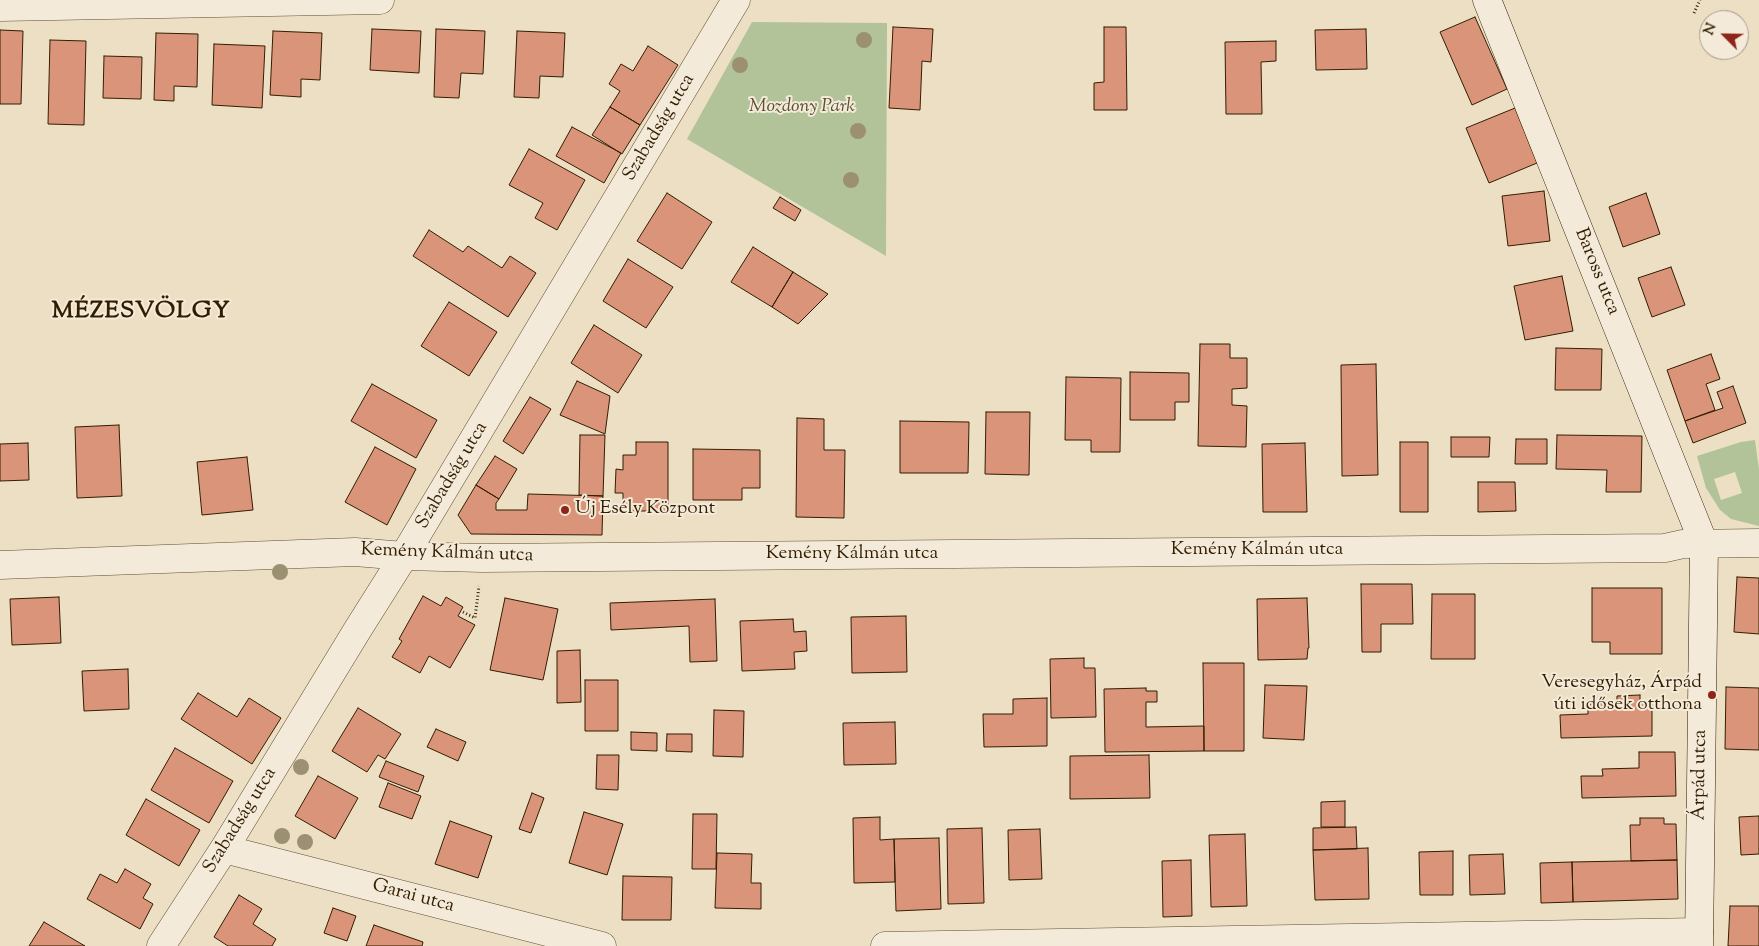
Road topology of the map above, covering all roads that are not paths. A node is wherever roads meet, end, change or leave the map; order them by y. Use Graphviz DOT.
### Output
graph roads {
  1 [pos="380,0"];
  2 [pos="736,0"];
  3 [pos="1487,0"];
  4 [pos="0,7"];
  5 [pos="1759,543"];
  6 [pos="1704,544"];
  7 [pos="404,556"];
  8 [pos="0,565"];
  9 [pos="224,849"];
  10 [pos="1699,939"];
  11 [pos="161,946"];
  12 [pos="602,946"];
  13 [pos="885,946"];
  1 -- 4 [label="street"];
  2 -- 7 [label="street, Szabadság utca"];
  3 -- 6 [label="street, Baross utca"];
  5 -- 6 [label="street, Kemény Kálmán utca"];
  6 -- 7 [label="street, Kemény Kálmán utca"];
  6 -- 10 [label="street, Árpád utca"];
  7 -- 8 [label="street, Kemény Kálmán utca"];
  7 -- 9 [label="street, Szabadság utca"];
  9 -- 11 [label="street, Szabadság utca"];
  9 -- 12 [label="street, Garai utca"];
  10 -- 13 [label="street"];
}
